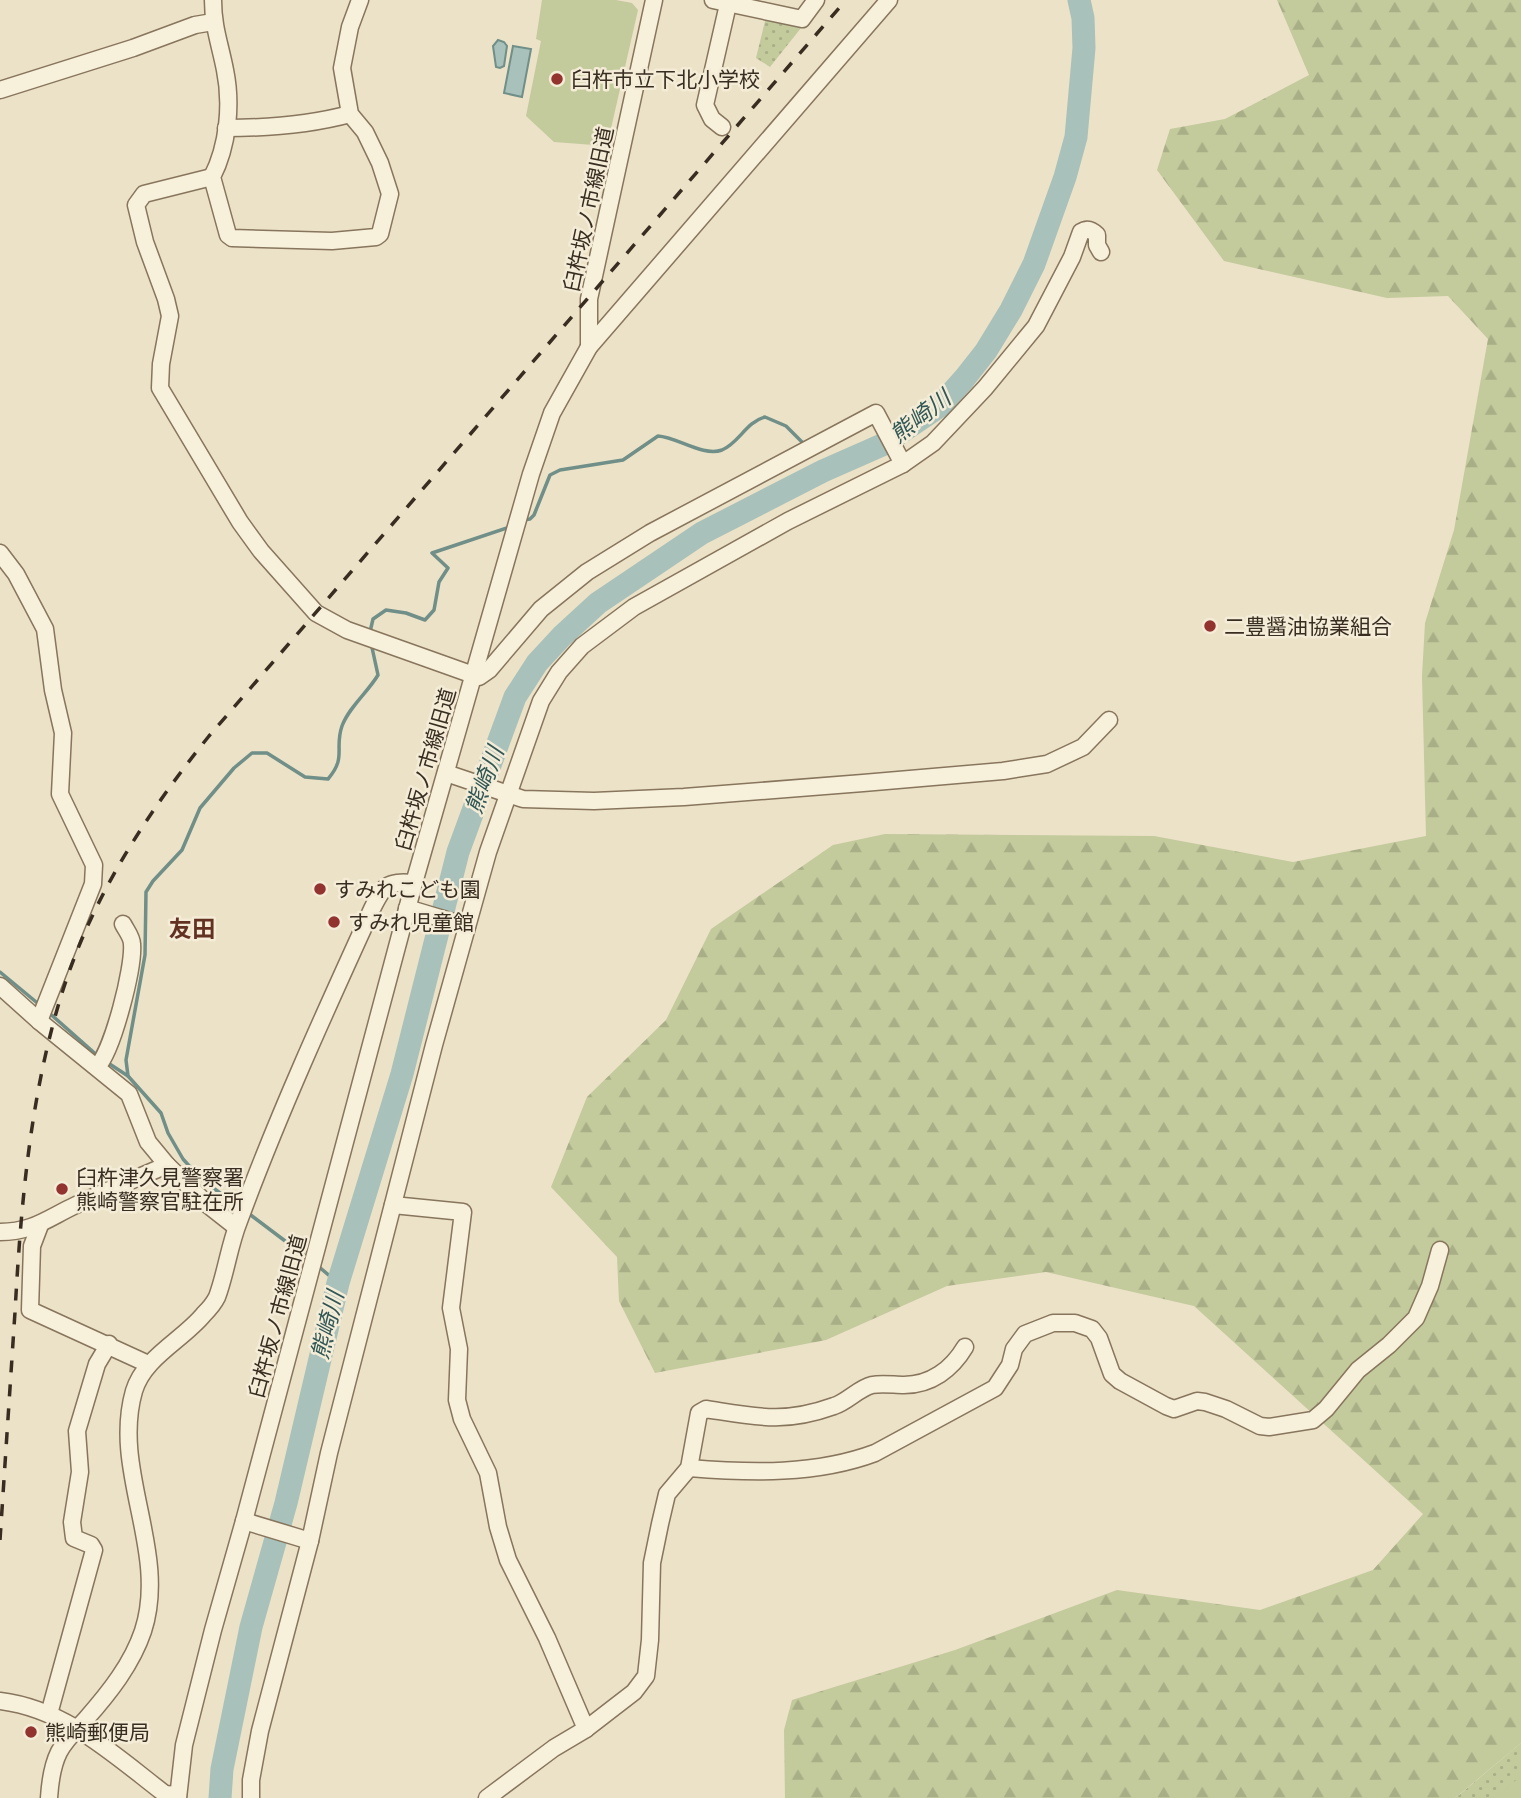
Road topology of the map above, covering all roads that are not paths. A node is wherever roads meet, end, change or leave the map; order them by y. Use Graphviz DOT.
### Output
graph roads {
  1 [pos="213,0"];
  2 [pos="360,0"];
  3 [pos="654,0"];
  4 [pos="816,0"];
  5 [pos="889,0"];
  6 [pos="723,1"];
  7 [pos="213,22"];
  8 [pos="0,90"];
  9 [pos="350,114"];
  10 [pos="722,127"];
  11 [pos="226,128"];
  12 [pos="212,177"];
  13 [pos="1101,251"];
  14 [pos="589,348"];
  15 [pos="902,462"];
  16 [pos="0,553"];
  17 [pos="473,677"];
  18 [pos="1109,720"];
  19 [pos="451,775"];
  20 [pos="509,794"];
  21 [pos="414,883"];
  22 [pos="413,910"];
  23 [pos="123,924"];
  24 [pos="465,925"];
  25 [pos="0,986"];
  26 [pos="42,1013"];
  27 [pos="101,1062"];
  28 [pos="167,1165"];
  29 [pos="393,1205"];
  30 [pos="238,1224"];
  31 [pos="40,1225"];
  32 [pos="0,1232"];
  33 [pos="1440,1250"];
  34 [pos="109,1344"];
  35 [pos="965,1347"];
  36 [pos="148,1364"];
  37 [pos="689,1468"];
  38 [pos="248,1523"];
  39 [pos="309,1541"];
  40 [pos="0,1701"];
  41 [pos="49,1714"];
  42 [pos="78,1728"];
  43 [pos="586,1729"];
  44 [pos="178,1797"];
  45 [pos="49,1798"];
  46 [pos="251,1798"];
  47 [pos="487,1798"];
  1 -- 7 [label="street"];
  2 -- 9 [label="street"];
  3 -- 14 [label="street, 臼杵坂ノ市線旧道"];
  4 -- 6 [label="street"];
  5 -- 14 [label="street"];
  6 -- 10 [label="street"];
  7 -- 8 [label="street"];
  7 -- 11 [label="street"];
  9 -- 11 [label="street"];
  9 -- 12 [label="street"];
  11 -- 12 [label="street"];
  12 -- 17 [label="street"];
  13 -- 15 [label="street"];
  14 -- 17 [label="street, 臼杵坂ノ市線旧道"];
  15 -- 17 [label="street"];
  15 -- 20 [label="street"];
  16 -- 26 [label="street"];
  17 -- 19 [label="street, 臼杵坂ノ市線旧道"];
  18 -- 20 [label="street"];
  19 -- 20 [label="street"];
  19 -- 21 [label="street, 臼杵坂ノ市線旧道"];
  20 -- 24 [label="street"];
  21 -- 22 [label="street, 臼杵坂ノ市線旧道"];
  21 -- 30 [label="street"];
  22 -- 24 [label="street"];
  22 -- 38 [label="street, 臼杵坂ノ市線旧道"];
  23 -- 27 [label="street"];
  24 -- 29 [label="street"];
  25 -- 26 [label="street"];
  26 -- 27 [label="street"];
  27 -- 28 [label="street"];
  28 -- 30 [label="street"];
  28 -- 31 [label="street"];
  29 -- 39 [label="street"];
  29 -- 43 [label="street"];
  30 -- 36 [label="street"];
  31 -- 32 [label="street"];
  31 -- 34 [label="street"];
  33 -- 37 [label="street"];
  34 -- 36 [label="street"];
  34 -- 41 [label="street"];
  35 -- 37 [label="street"];
  36 -- 42 [label="street"];
  37 -- 43 [label="street"];
  38 -- 39 [label="street"];
  38 -- 44 [label="street, 臼杵坂ノ市線旧道"];
  39 -- 46 [label="street"];
  40 -- 41 [label="street"];
  41 -- 42 [label="street"];
  42 -- 44 [label="street"];
  42 -- 45 [label="street"];
  43 -- 47 [label="street"];
}
